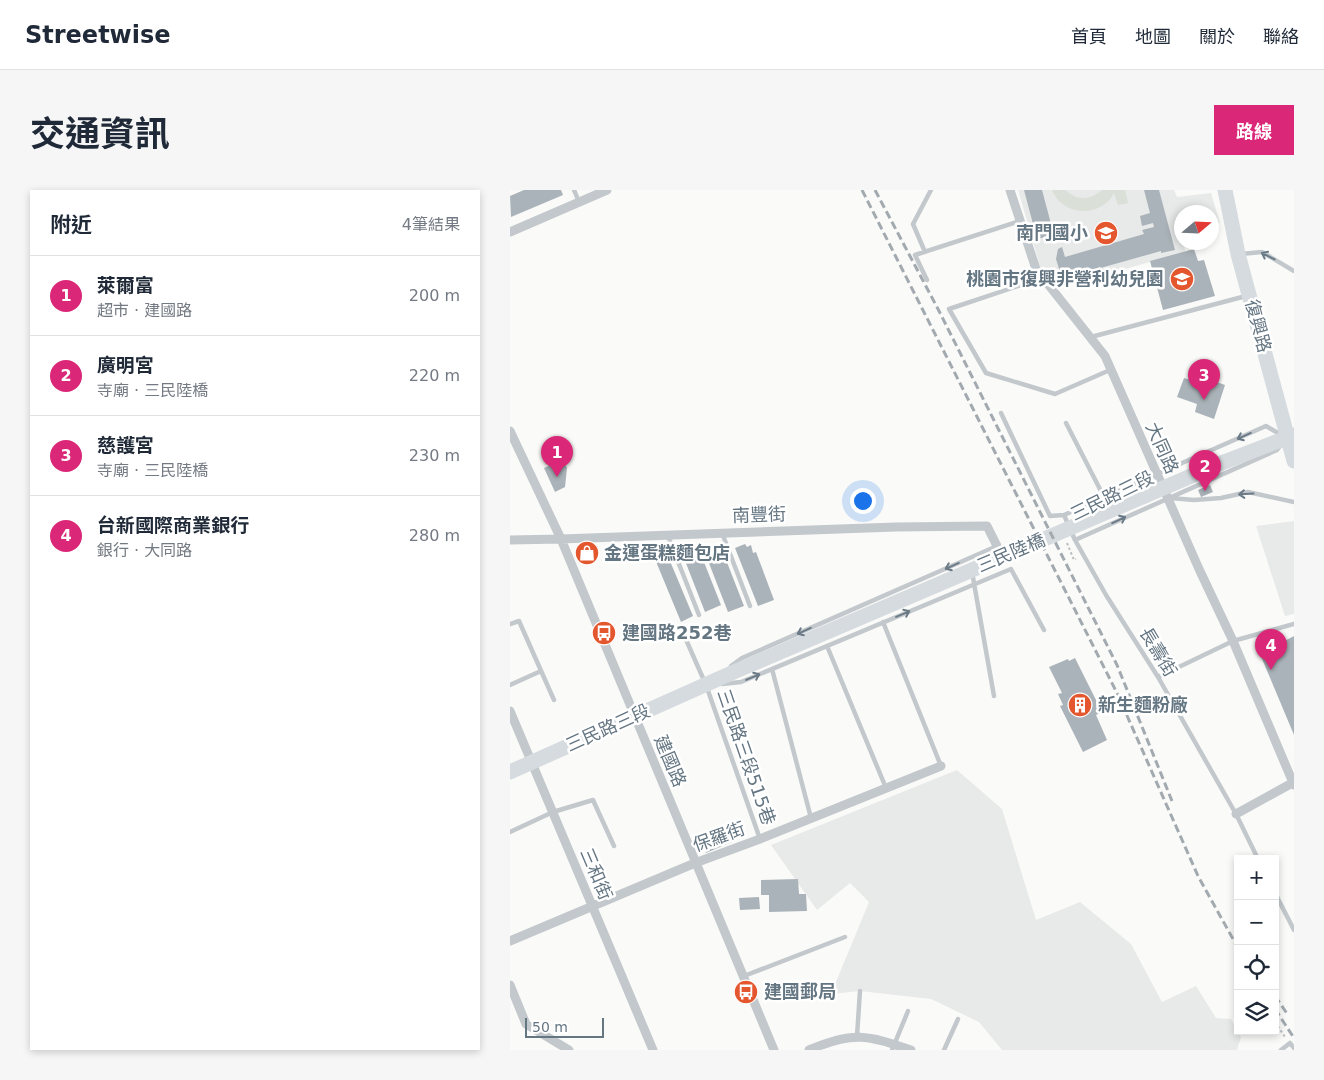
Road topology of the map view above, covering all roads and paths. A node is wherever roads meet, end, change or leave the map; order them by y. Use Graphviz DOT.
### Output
graph roads {
  1 [pos="574,190"];
  2 [pos="607,190"];
  3 [pos="931,190"];
  4 [pos="1010,190"];
  5 [pos="1225,190"];
  6 [pos="579,202"];
  7 [pos="1020,221"];
  8 [pos="510,232"];
  9 [pos="925,252"];
  10 [pos="1238,254"];
  11 [pos="1294,271"];
  12 [pos="1042,278"];
  13 [pos="927,280"];
  14 [pos="1250,295"];
  15 [pos="1090,337"];
  16 [pos="1110,370"];
  17 [pos="1001,413"];
  18 [pos="1066,423"];
  19 [pos="510,431"];
  20 [pos="1291,436"];
  21 [pos="1294,461"];
  22 [pos="1156,474"];
  23 [pos="1104,497"];
  24 [pos="1167,498"];
  25 [pos="1294,502"];
  26 [pos="1064,515"];
  27 [pos="722,533"];
  28 [pos="668,535"];
  29 [pos="561,539"];
  30 [pos="510,540"];
  31 [pos="1075,540"];
  32 [pos="1066,542"];
  33 [pos="997,546"];
  34 [pos="1075,552"];
  35 [pos="968,559"];
  36 [pos="975,584"];
  37 [pos="750,606"];
  38 [pos="699,615"];
  39 [pos="883,622"];
  40 [pos="510,624"];
  41 [pos="1294,624"];
  42 [pos="680,626"];
  43 [pos="1044,630"];
  44 [pos="1233,641"];
  45 [pos="827,646"];
  46 [pos="772,669"];
  47 [pos="540,671"];
  48 [pos="736,671"];
  49 [pos="1158,677"];
  50 [pos="510,684"];
  51 [pos="706,685"];
  52 [pos="994,696"];
  53 [pos="554,700"];
  54 [pos="510,711"];
  55 [pos="634,717"];
  56 [pos="532,762"];
  57 [pos="941,766"];
  58 [pos="510,772"];
  59 [pos="1293,783"];
  60 [pos="886,788"];
  61 [pos="553,812"];
  62 [pos="1236,814"];
  63 [pos="811,818"];
  64 [pos="510,832"];
  65 [pos="760,839"];
  66 [pos="614,846"];
  67 [pos="1256,855"];
  68 [pos="695,863"];
  69 [pos="1279,900"];
  70 [pos="592,906"];
  71 [pos="1294,930"];
  72 [pos="845,937"];
  73 [pos="510,941"];
  74 [pos="743,977"];
  75 [pos="510,986"];
  76 [pos="860,991"];
  77 [pos="908,1011"];
  78 [pos="958,1019"];
  79 [pos="1279,1028"];
  80 [pos="857,1036"];
  81 [pos="1290,1043"];
  82 [pos="893,1047"];
  83 [pos="1294,1048"];
  84 [pos="569,1050"];
  85 [pos="653,1050"];
  86 [pos="774,1050"];
  87 [pos="809,1050"];
  88 [pos="911,1050"];
  89 [pos="944,1050"];
  90 [pos="1282,1050"];
  1 -- 6 [label="lane"];
  2 -- 6 [label="street"];
  3 -- 9 [label="lane"];
  4 -- 7 [label="street, 大同路"];
  5 -- 10 [label="main road, 復興路"];
  6 -- 8 [label="street"];
  7 -- 9 [label="lane"];
  7 -- 12 [label="street, 大同路"];
  9 -- 13 [label="lane"];
  11 -- 10 [label="lane, one-way"];
  10 -- 14 [label="main road, 復興路"];
  12 -- 15 [label="street, 大同路"];
  12 -- 16 [label="lane"];
  14 -- 15 [label="lane"];
  14 -- 20 [label="main road, 復興路"];
  15 -- 16 [label="street, 大同路"];
  16 -- 22 [label="street, 大同路"];
  17 -- 26 [label="lane"];
  18 -- 23 [label="lane"];
  19 -- 29 [label="street, 建國路"];
  20 -- 21 [label="main road, 復興路"];
  20 -- 22 [label="lane, 三民路三段, one-way"];
  20 -- 24 [label="lane, 三民路三段"];
  20 -- 48 [label="main road, 三民陸橋"];
  22 -- 23 [label="lane, 三民路三段"];
  22 -- 24 [label="street, 大同路"];
  23 -- 26 [label="lane, 三民路三段"];
  25 -- 24 [label="lane, one-way"];
  31 -- 24 [label="lane, 三民路三段, one-way"];
  24 -- 44 [label="street, 大同路"];
  26 -- 31 [label="lane, 三民路三段"];
  27 -- 28 [label="street, 南豐街"];
  27 -- 33 [label="street, 南豐街"];
  27 -- 37 [label="lane"];
  28 -- 29 [label="street, 南豐街"];
  28 -- 38 [label="lane"];
  29 -- 30 [label="street, 南豐街"];
  29 -- 55 [label="street, 建國路"];
  31 -- 49 [label="lane, 長壽街"];
  32 -- 34 [label="path"];
  33 -- 35 [label="lane, 三民路三段"];
  35 -- 36 [label="lane"];
  35 -- 51 [label="lane, 三民路三段, one-way"];
  39 -- 36 [label="lane, 三民路三段, one-way"];
  36 -- 43 [label="lane, 三民路三段"];
  36 -- 52 [label="lane"];
  39 -- 45 [label="lane, 三民路三段"];
  39 -- 57 [label="lane"];
  40 -- 47 [label="lane"];
  41 -- 44 [label="lane"];
  42 -- 51 [label="lane, 三民路三段515巷"];
  44 -- 49 [label="lane"];
  44 -- 59 [label="street, 大同路"];
  45 -- 46 [label="lane, 三民路三段"];
  45 -- 60 [label="lane"];
  51 -- 46 [label="lane, 三民路三段, one-way"];
  46 -- 63 [label="lane"];
  47 -- 50 [label="lane"];
  47 -- 53 [label="lane"];
  48 -- 51 [label="main road, 三民路三段"];
  49 -- 62 [label="lane, 長壽街"];
  51 -- 55 [label="main road, 三民路三段"];
  51 -- 65 [label="lane, 三民路三段515巷"];
  54 -- 56 [label="street, 三和街"];
  55 -- 56 [label="main road, 三民路三段"];
  55 -- 68 [label="street, 建國路"];
  56 -- 58 [label="main road, 三民路三段"];
  56 -- 61 [label="street, 三和街"];
  57 -- 60 [label="street, 保羅街"];
  59 -- 62 [label="street"];
  60 -- 63 [label="street, 保羅街"];
  61 -- 64 [label="lane"];
  61 -- 66 [label="lane"];
  61 -- 70 [label="street, 三和街"];
  62 -- 67 [label="lane, 長壽街"];
  63 -- 65 [label="street, 保羅街"];
  65 -- 68 [label="street, 保羅街"];
  68 -- 70 [label="street, 保羅街"];
  68 -- 74 [label="street, 建國路"];
  69 -- 71 [label="lane"];
  70 -- 73 [label="street, 保羅街"];
  70 -- 85 [label="street, 三和街"];
  72 -- 74 [label="lane"];
  74 -- 86 [label="street, 建國路"];
  75 -- 84 [label="street"];
  76 -- 80 [label="lane"];
  77 -- 82 [label="lane"];
  78 -- 89 [label="lane"];
  79 -- 81 [label="path"];
  80 -- 82 [label="street"];
  80 -- 87 [label="street"];
  81 -- 83 [label="lane"];
  81 -- 90 [label="lane"];
  82 -- 88 [label="street"];
}
